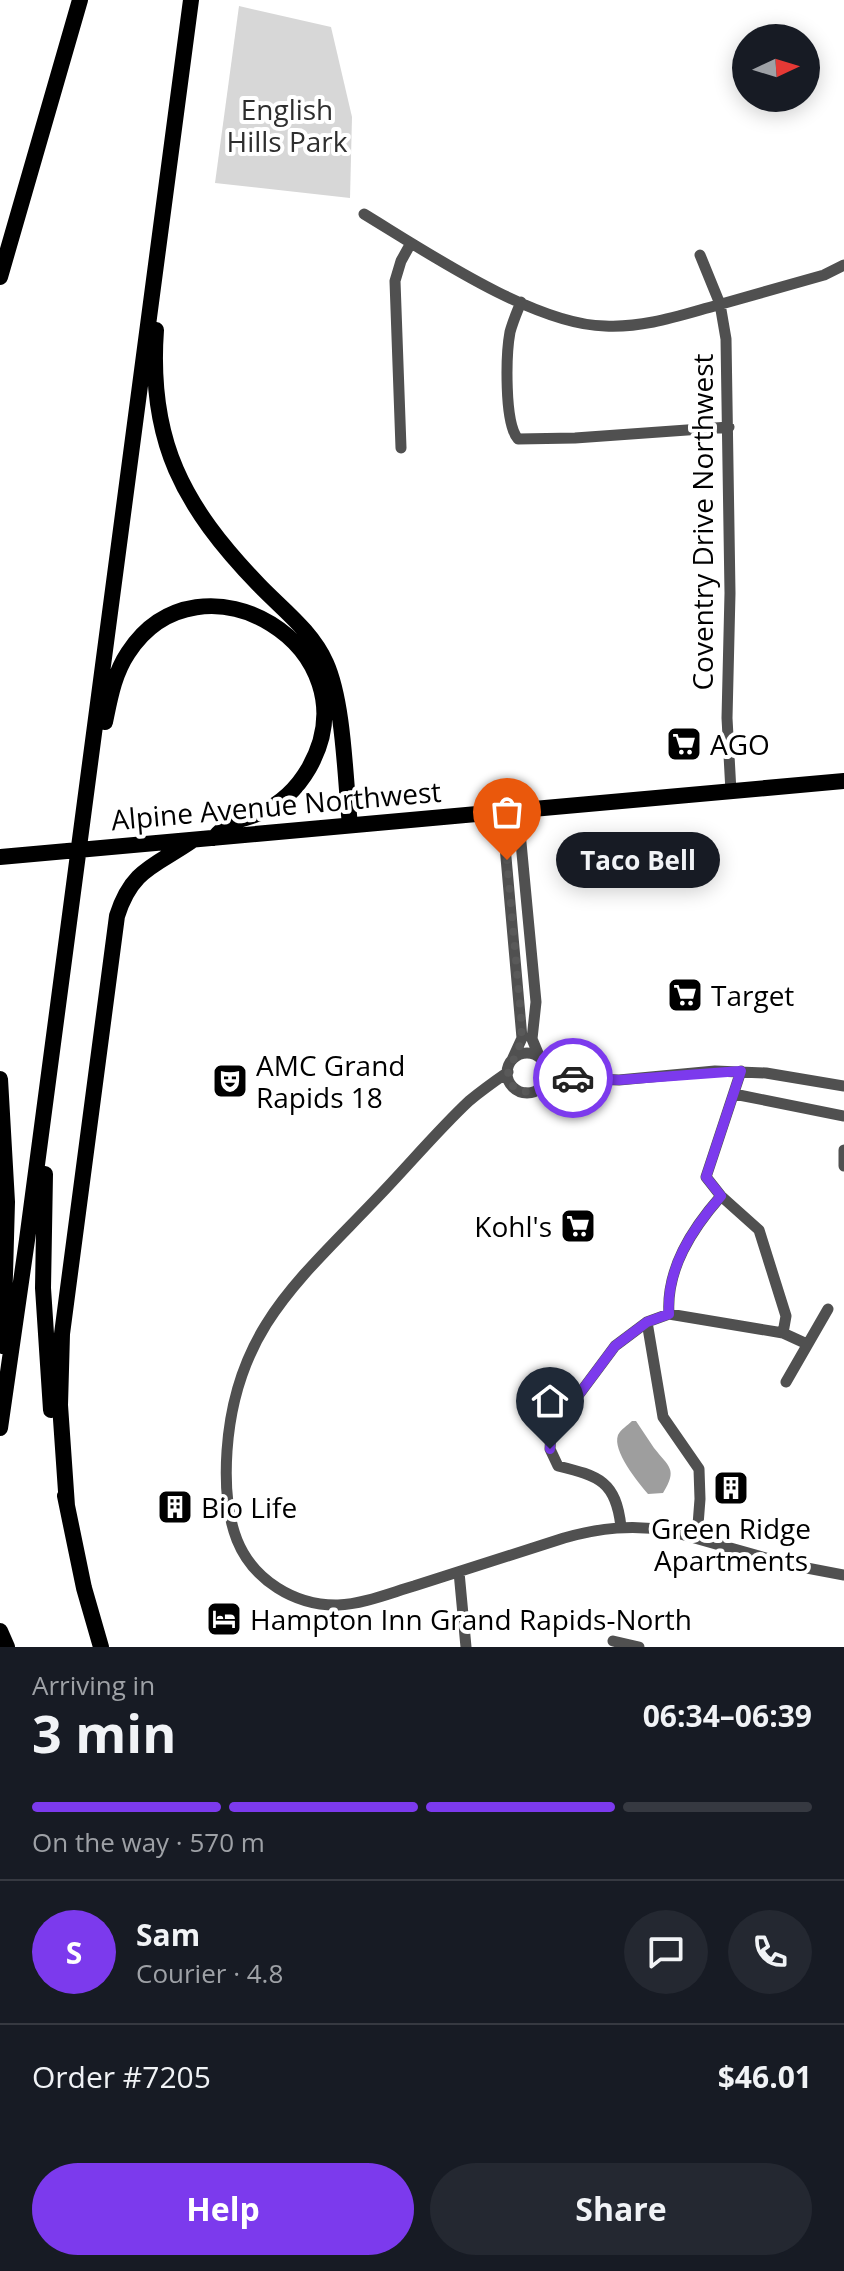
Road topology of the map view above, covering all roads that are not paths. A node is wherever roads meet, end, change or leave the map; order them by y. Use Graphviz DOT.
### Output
graph roads {
  1 [pos="80,0"];
  2 [pos="191,0"];
  3 [pos="165,184"];
  4 [pos="364,214"];
  5 [pos="411,243"];
  6 [pos="700,255"];
  7 [pos="3,261"];
  8 [pos="844,265"];
  9 [pos="0,277"];
  10 [pos="521,302"];
  11 [pos="720,304"];
  12 [pos="729,427"];
  13 [pos="401,448"];
  14 [pos="844,781"];
  15 [pos="86,789"];
  16 [pos="731,792"];
  17 [pos="513,817"];
  18 [pos="350,825"];
  19 [pos="214,838"];
  20 [pos="193,840"];
  21 [pos="0,857"];
  22 [pos="542,1060"];
  23 [pos="510,1066"];
  24 [pos="741,1071"];
  25 [pos="571,1078"];
  26 [pos="0,1079"];
  27 [pos="844,1086"];
  28 [pos="541,1087"];
  29 [pos="516,1089"];
  30 [pos="484,1090"];
  31 [pos="47,1092"];
  32 [pos="734,1094"];
  33 [pos="844,1116"];
  34 [pos="844,1150"];
  35 [pos="844,1166"];
  36 [pos="721,1196"];
  37 [pos="828,1309"];
  38 [pos="669,1314"];
  39 [pos="647,1322"];
  40 [pos="783,1333"];
  41 [pos="807,1344"];
  42 [pos="786,1382"];
  43 [pos="0,1383"];
  44 [pos="0,1410"];
  45 [pos="0,1425"];
  46 [pos="67,1506"];
  47 [pos="621,1527"];
  48 [pos="697,1538"];
  49 [pos="459,1572"];
  50 [pos="844,1575"];
  51 [pos="0,1631"];
  52 [pos="613,1641"];
  53 [pos="7,1647"];
  54 [pos="101,1647"];
  55 [pos="466,1647"];
  56 [pos="639,1647"];
  1 -- 7 [label="highway"];
  2 -- 3 [label="highway"];
  3 -- 15 [label="highway"];
  3 -- 18 [label="highway"];
  4 -- 5 [label="street"];
  5 -- 10 [label="street"];
  5 -- 13 [label="street"];
  6 -- 11 [label="street, Coventry Drive Northwest"];
  7 -- 9 [label="highway"];
  8 -- 11 [label="street"];
  10 -- 11 [label="street"];
  10 -- 12 [label="street"];
  11 -- 12 [label="street, Coventry Drive Northwest"];
  12 -- 16 [label="street, Coventry Drive Northwest"];
  14 -- 16 [label="highway, Alpine Avenue Northwest"];
  15 -- 19 [label="highway"];
  15 -- 31 [label="highway"];
  16 -- 17 [label="highway, Alpine Avenue Northwest"];
  17 -- 18 [label="highway, Alpine Avenue Northwest"];
  17 -- 22 [label="street"];
  17 -- 23 [label="street"];
  18 -- 19 [label="highway, Alpine Avenue Northwest"];
  19 -- 20 [label="highway, Alpine Avenue Northwest"];
  20 -- 21 [label="highway, Alpine Avenue Northwest"];
  20 -- 46 [label="highway"];
  22 -- 23 [label="street"];
  22 -- 25 [label="street"];
  22 -- 28 [label="street"];
  23 -- 29 [label="street"];
  23 -- 30 [label="street"];
  24 -- 25 [label="street"];
  24 -- 27 [label="street"];
  24 -- 32 [label="street"];
  25 -- 28 [label="street"];
  26 -- 43 [label="highway"];
  28 -- 29 [label="street"];
  29 -- 30 [label="street"];
  30 -- 49 [label="street"];
  31 -- 45 [label="highway"];
  31 -- 46 [label="highway"];
  32 -- 33 [label="street"];
  32 -- 36 [label="street"];
  34 -- 35 [label="street"];
  36 -- 38 [label="street"];
  36 -- 40 [label="street"];
  37 -- 41 [label="street"];
  38 -- 39 [label="street"];
  38 -- 40 [label="street"];
  39 -- 47 [label="street"];
  39 -- 48 [label="street"];
  40 -- 41 [label="street"];
  41 -- 42 [label="street"];
  44 -- 45 [label="highway"];
  46 -- 54 [label="highway"];
  47 -- 48 [label="street"];
  47 -- 49 [label="street"];
  48 -- 50 [label="street"];
  49 -- 55 [label="street"];
  51 -- 53 [label="highway"];
  52 -- 56 [label="street"];
}
